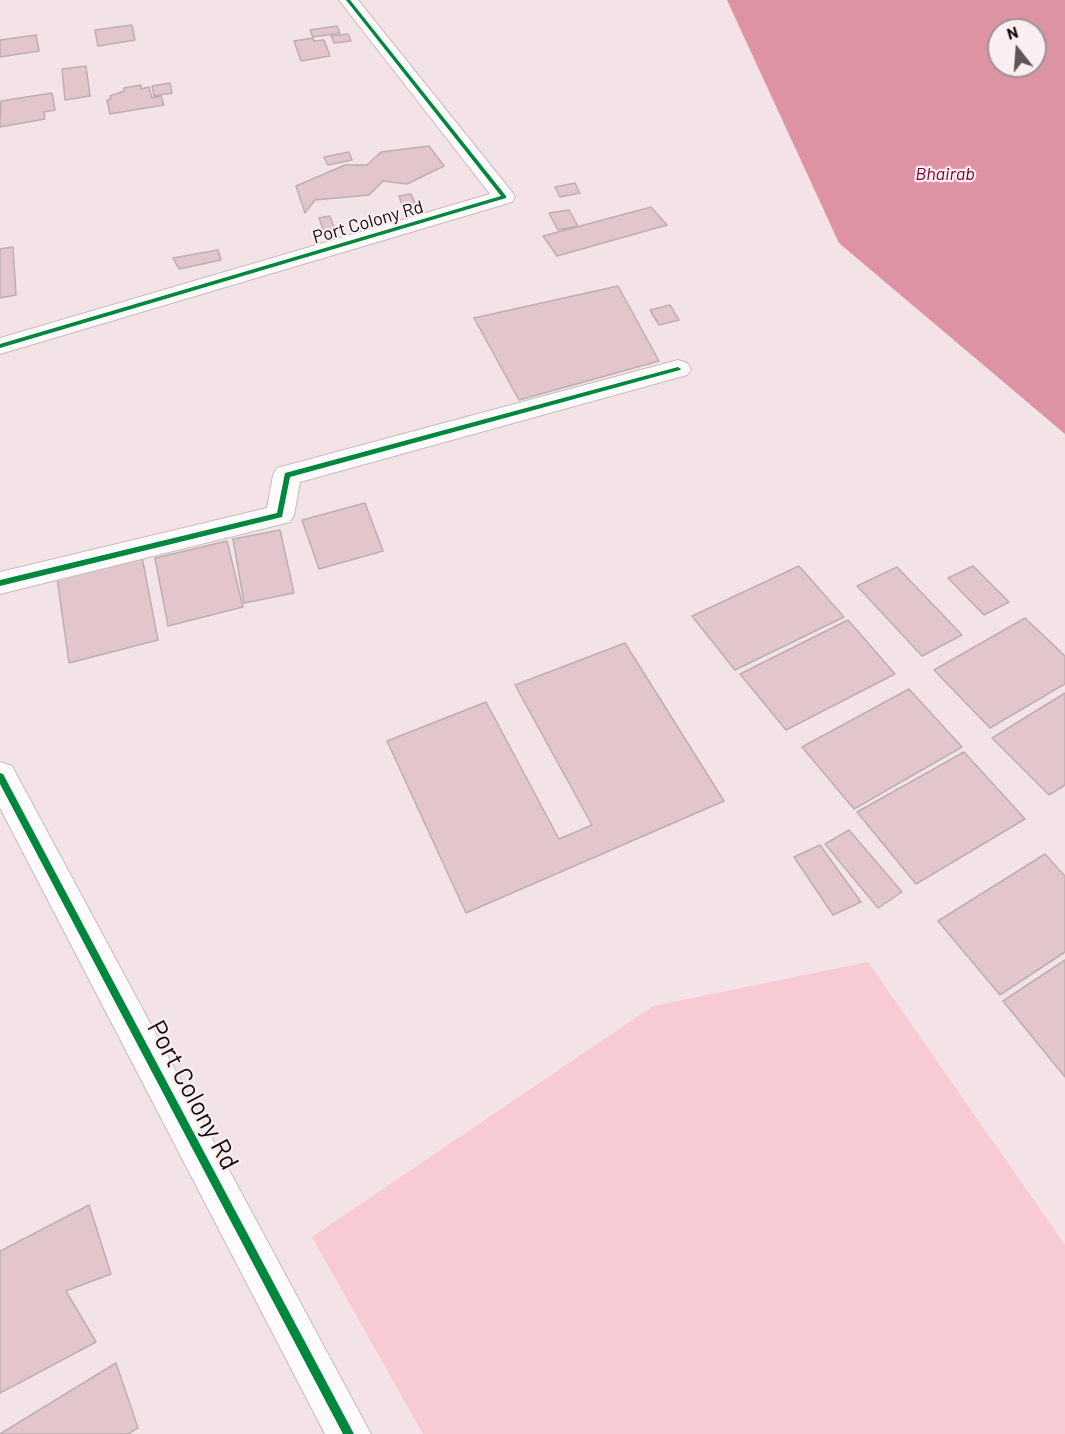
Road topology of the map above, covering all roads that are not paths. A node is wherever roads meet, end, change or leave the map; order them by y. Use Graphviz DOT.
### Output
graph roads {
  1 [pos="348,0"];
  2 [pos="0,346"];
  3 [pos="678,369"];
  4 [pos="0,583"];
  5 [pos="0,776"];
  6 [pos="349,1434"];
  1 -- 2 [label="street, Port Colony Rd"];
  3 -- 4 [label="street"];
  5 -- 6 [label="street, Port Colony Rd"];
}
